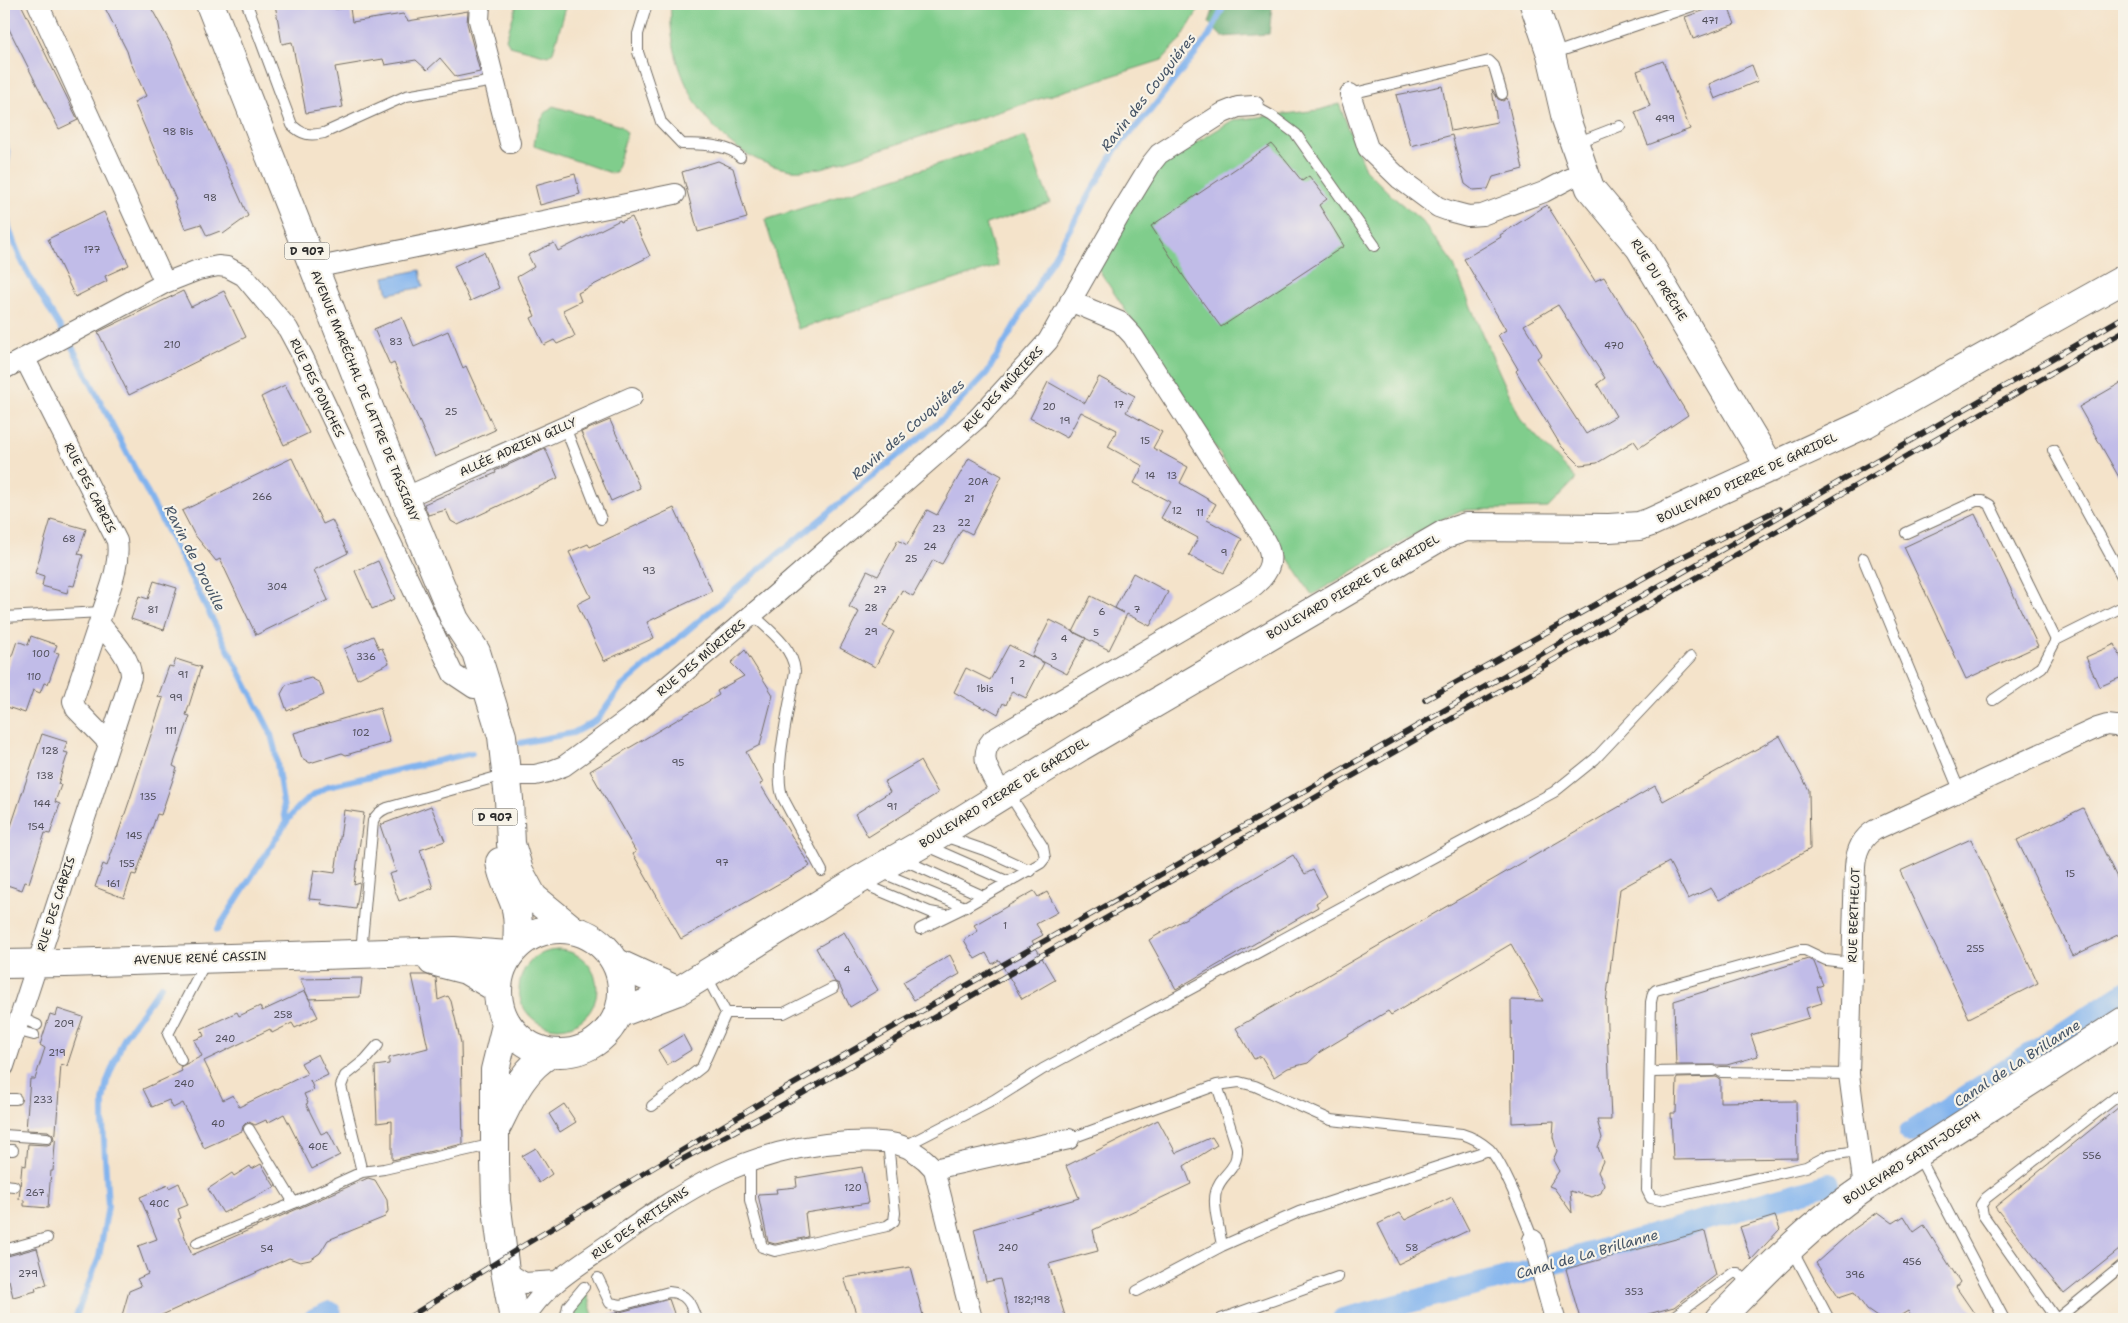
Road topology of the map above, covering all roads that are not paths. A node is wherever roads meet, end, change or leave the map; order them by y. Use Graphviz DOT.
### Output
graph roads {
  1 [pos="38,4"];
  2 [pos="210,4"];
  3 [pos="247,4"];
  4 [pos="480,4"];
  5 [pos="647,4"];
  6 [pos="1534,4"];
  7 [pos="1698,4"];
  8 [pos="1551,54"];
  9 [pos="494,81"];
  10 [pos="1350,94"];
  11 [pos="1502,94"];
  12 [pos="1254,106"];
  13 [pos="1620,126"];
  14 [pos="510,143"];
  15 [pos="1575,143"];
  16 [pos="740,157"];
  17 [pos="1587,180"];
  18 [pos="675,194"];
  19 [pos="1375,246"];
  20 [pos="314,268"];
  21 [pos="2124,280"];
  22 [pos="165,283"];
  23 [pos="1070,301"];
  24 [pos="25,359"];
  25 [pos="4,369"];
  26 [pos="632,397"];
  27 [pos="565,426"];
  28 [pos="2053,450"];
  29 [pos="1771,468"];
  30 [pos="404,498"];
  31 [pos="601,519"];
  32 [pos="1906,533"];
  33 [pos="1863,558"];
  34 [pos="2124,580"];
  35 [pos="2124,606"];
  36 [pos="752,614"];
  37 [pos="4,617"];
  38 [pos="100,617"];
  39 [pos="455,620"];
  40 [pos="2056,640"];
  41 [pos="1690,657"];
  42 [pos="474,688"];
  43 [pos="1993,700"];
  44 [pos="2124,726"];
  45 [pos="109,742"];
  46 [pos="500,777"];
  47 [pos="1960,792"];
  48 [pos="1005,793"];
  49 [pos="931,839"];
  50 [pos="880,868"];
  51 [pos="822,870"];
  52 [pos="1031,871"];
  53 [pos="1009,882"];
  54 [pos="983,896"];
  55 [pos="965,907"];
  56 [pos="946,915"];
  57 [pos="572,929"];
  58 [pos="920,929"];
  59 [pos="513,950"];
  60 [pos="397,953"];
  61 [pos="361,955"];
  62 [pos="217,958"];
  63 [pos="617,963"];
  64 [pos="1852,963"];
  65 [pos="4,964"];
  66 [pos="36,964"];
  67 [pos="705,974"];
  68 [pos="833,988"];
  69 [pos="498,989"];
  70 [pos="678,991"];
  71 [pos="620,1013"];
  72 [pos="726,1013"];
  73 [pos="2124,1021"];
  74 [pos="506,1025"];
  75 [pos="378,1046"];
  76 [pos="551,1053"];
  77 [pos="10,1060"];
  78 [pos="181,1060"];
  79 [pos="1650,1072"];
  80 [pos="1849,1074"];
  81 [pos="1217,1085"];
  82 [pos="2124,1091"];
  83 [pos="4,1099"];
  84 [pos="16,1099"];
  85 [pos="652,1106"];
  86 [pos="249,1129"];
  87 [pos="4,1135"];
  88 [pos="495,1135"];
  89 [pos="47,1138"];
  90 [pos="1069,1139"];
  91 [pos="896,1144"];
  92 [pos="1490,1150"];
  93 [pos="1858,1151"];
  94 [pos="1918,1154"];
  95 [pos="750,1160"];
  96 [pos="934,1169"];
  97 [pos="362,1172"];
  98 [pos="1864,1188"];
  99 [pos="294,1203"];
  100 [pos="47,1238"];
  101 [pos="197,1243"];
  102 [pos="1222,1246"];
  103 [pos="1791,1246"];
  104 [pos="4,1250"];
  105 [pos="1538,1257"];
  106 [pos="2124,1264"];
  107 [pos="505,1272"];
  108 [pos="598,1278"];
  109 [pos="1338,1278"];
  110 [pos="557,1281"];
  111 [pos="584,1287"];
  112 [pos="1751,1287"];
  113 [pos="1137,1291"];
  114 [pos="514,1319"];
  115 [pos="524,1319"];
  116 [pos="565,1319"];
  117 [pos="696,1319"];
  118 [pos="972,1319"];
  119 [pos="1221,1319"];
  120 [pos="1555,1319"];
  121 [pos="1670,1319"];
  122 [pos="1719,1319"];
  123 [pos="1829,1319"];
  124 [pos="2004,1319"];
  125 [pos="2057,1319"];
  1 -- 22 [label="street"];
  2 -- 20 [label="main road, AVENUE MARÉCHAL DE LATTRE DE TASSIGNY / D 907"];
  3 -- 9 [label="lane"];
  4 -- 9 [label="street"];
  5 -- 16 [label="lane"];
  6 -- 8 [label="main road, RUE DU PRÊCHE"];
  7 -- 8 [label="lane"];
  8 -- 15 [label="main road, RUE DU PRÊCHE"];
  9 -- 14 [label="street"];
  10 -- 11 [label="lane"];
  10 -- 17 [label="street"];
  12 -- 19 [label="lane"];
  12 -- 23 [label="street, RUE DES MÛRIERS"];
  13 -- 15 [label="lane"];
  15 -- 17 [label="main road, RUE DU PRÊCHE"];
  17 -- 29 [label="main road, RUE DU PRÊCHE"];
  18 -- 20 [label="street"];
  20 -- 30 [label="main road, AVENUE MARÉCHAL DE LATTRE DE TASSIGNY / D 907"];
  21 -- 29 [label="main road, BOULEVARD PIERRE DE GARIDEL"];
  22 -- 24 [label="street, RUE DES PONCHES"];
  22 -- 42 [label="street, RUE DES PONCHES"];
  23 -- 36 [label="street, RUE DES MÛRIERS"];
  23 -- 48 [label="street"];
  24 -- 25 [label="street, RUE DES PONCHES"];
  24 -- 38 [label="street, RUE DES CABRIS"];
  26 -- 27 [label="street, ALLÉE ADRIEN GILLY"];
  27 -- 30 [label="street, ALLÉE ADRIEN GILLY"];
  27 -- 31 [label="lane"];
  28 -- 34 [label="lane"];
  29 -- 48 [label="main road, BOULEVARD PIERRE DE GARIDEL"];
  30 -- 39 [label="main road, AVENUE MARÉCHAL DE LATTRE DE TASSIGNY / D 907"];
  32 -- 40 [label="lane"];
  33 -- 47 [label="lane"];
  35 -- 40 [label="lane"];
  36 -- 46 [label="street, RUE DES MÛRIERS"];
  36 -- 51 [label="lane"];
  37 -- 38 [label="lane"];
  38 -- 45 [label="street, RUE DES CABRIS"];
  38 -- 45 [label="street, RUE DES CABRIS"];
  39 -- 42 [label="main road, AVENUE MARÉCHAL DE LATTRE DE TASSIGNY / D 907"];
  39 -- 46 [label="main road, AVENUE MARÉCHAL DE LATTRE DE TASSIGNY / D 907"];
  40 -- 43 [label="lane"];
  41 -- 91 [label="lane"];
  42 -- 46 [label="main road, AVENUE MARÉCHAL DE LATTRE DE TASSIGNY / D 907"];
  44 -- 47 [label="street, RUE BERTHELOT"];
  45 -- 66 [label="street, RUE DES CABRIS"];
  46 -- 57 [label="main road, AVENUE MARÉCHAL DE LATTRE DE TASSIGNY / D 907"];
  46 -- 59 [label="main road, AVENUE MARÉCHAL DE LATTRE DE TASSIGNY / D 907"];
  46 -- 61 [label="lane"];
  47 -- 64 [label="street, RUE BERTHELOT"];
  48 -- 49 [label="main road, BOULEVARD PIERRE DE GARIDEL"];
  48 -- 52 [label="lane"];
  49 -- 50 [label="main road, BOULEVARD PIERRE DE GARIDEL"];
  49 -- 52 [label="lane"];
  49 -- 53 [label="lane"];
  50 -- 54 [label="lane"];
  50 -- 55 [label="lane"];
  50 -- 56 [label="lane"];
  50 -- 67 [label="main road, BOULEVARD PIERRE DE GARIDEL"];
  52 -- 53 [label="lane"];
  53 -- 54 [label="lane"];
  54 -- 55 [label="lane"];
  55 -- 56 [label="lane"];
  56 -- 58 [label="lane"];
  57 -- 59 [label="main road"];
  57 -- 63 [label="main road"];
  59 -- 60 [label="main road, AVENUE RENÉ CASSIN"];
  59 -- 69 [label="main road"];
  60 -- 61 [label="main road, AVENUE RENÉ CASSIN"];
  60 -- 69 [label="main road, AVENUE RENÉ CASSIN"];
  61 -- 62 [label="main road, AVENUE RENÉ CASSIN"];
  62 -- 66 [label="main road, AVENUE RENÉ CASSIN"];
  62 -- 78 [label="lane"];
  63 -- 70 [label="main road"];
  63 -- 71 [label="main road"];
  64 -- 79 [label="lane"];
  64 -- 80 [label="street, RUE BERTHELOT"];
  65 -- 66 [label="main road, AVENUE RENÉ CASSIN"];
  66 -- 77 [label="street, RUE DES CABRIS"];
  67 -- 70 [label="main road, BOULEVARD PIERRE DE GARIDEL"];
  67 -- 72 [label="lane"];
  68 -- 72 [label="lane"];
  69 -- 74 [label="main road"];
  70 -- 71 [label="main road, BOULEVARD PIERRE DE GARIDEL"];
  71 -- 76 [label="main road"];
  72 -- 85 [label="lane"];
  73 -- 94 [label="main road, BOULEVARD SAINT-JOSEPH"];
  74 -- 76 [label="main road"];
  74 -- 88 [label="main road"];
  75 -- 97 [label="lane"];
  76 -- 88 [label="main road"];
  79 -- 80 [label="lane"];
  79 -- 93 [label="lane"];
  80 -- 93 [label="street, RUE BERTHELOT"];
  81 -- 90 [label="lane"];
  81 -- 92 [label="lane"];
  81 -- 102 [label="lane"];
  82 -- 125 [label="lane"];
  83 -- 84 [label="lane"];
  86 -- 99 [label="lane"];
  87 -- 89 [label="lane"];
  88 -- 97 [label="lane"];
  88 -- 107 [label="main road"];
  90 -- 96 [label="street"];
  91 -- 95 [label="street, RUE DES ARTISANS"];
  91 -- 95 [label="lane"];
  91 -- 96 [label="street"];
  92 -- 102 [label="lane"];
  92 -- 105 [label="lane"];
  93 -- 98 [label="street, RUE BERTHELOT"];
  94 -- 98 [label="main road, BOULEVARD SAINT-JOSEPH"];
  94 -- 124 [label="lane"];
  95 -- 110 [label="street, RUE DES ARTISANS"];
  96 -- 118 [label="street"];
  97 -- 99 [label="lane"];
  98 -- 103 [label="main road, BOULEVARD SAINT-JOSEPH"];
  99 -- 101 [label="lane"];
  100 -- 104 [label="lane"];
  102 -- 113 [label="lane"];
  103 -- 112 [label="main road, BOULEVARD SAINT-JOSEPH"];
  103 -- 123 [label="lane"];
  105 -- 120 [label="street"];
  106 -- 125 [label="lane"];
  107 -- 110 [label="street"];
  107 -- 114 [label="main road"];
  108 -- 117 [label="lane"];
  109 -- 119 [label="lane"];
  110 -- 115 [label="street, RUE DES ARTISANS"];
  111 -- 116 [label="lane"];
  112 -- 121 [label="lane"];
  112 -- 122 [label="main road, BOULEVARD SAINT-JOSEPH"];
}
